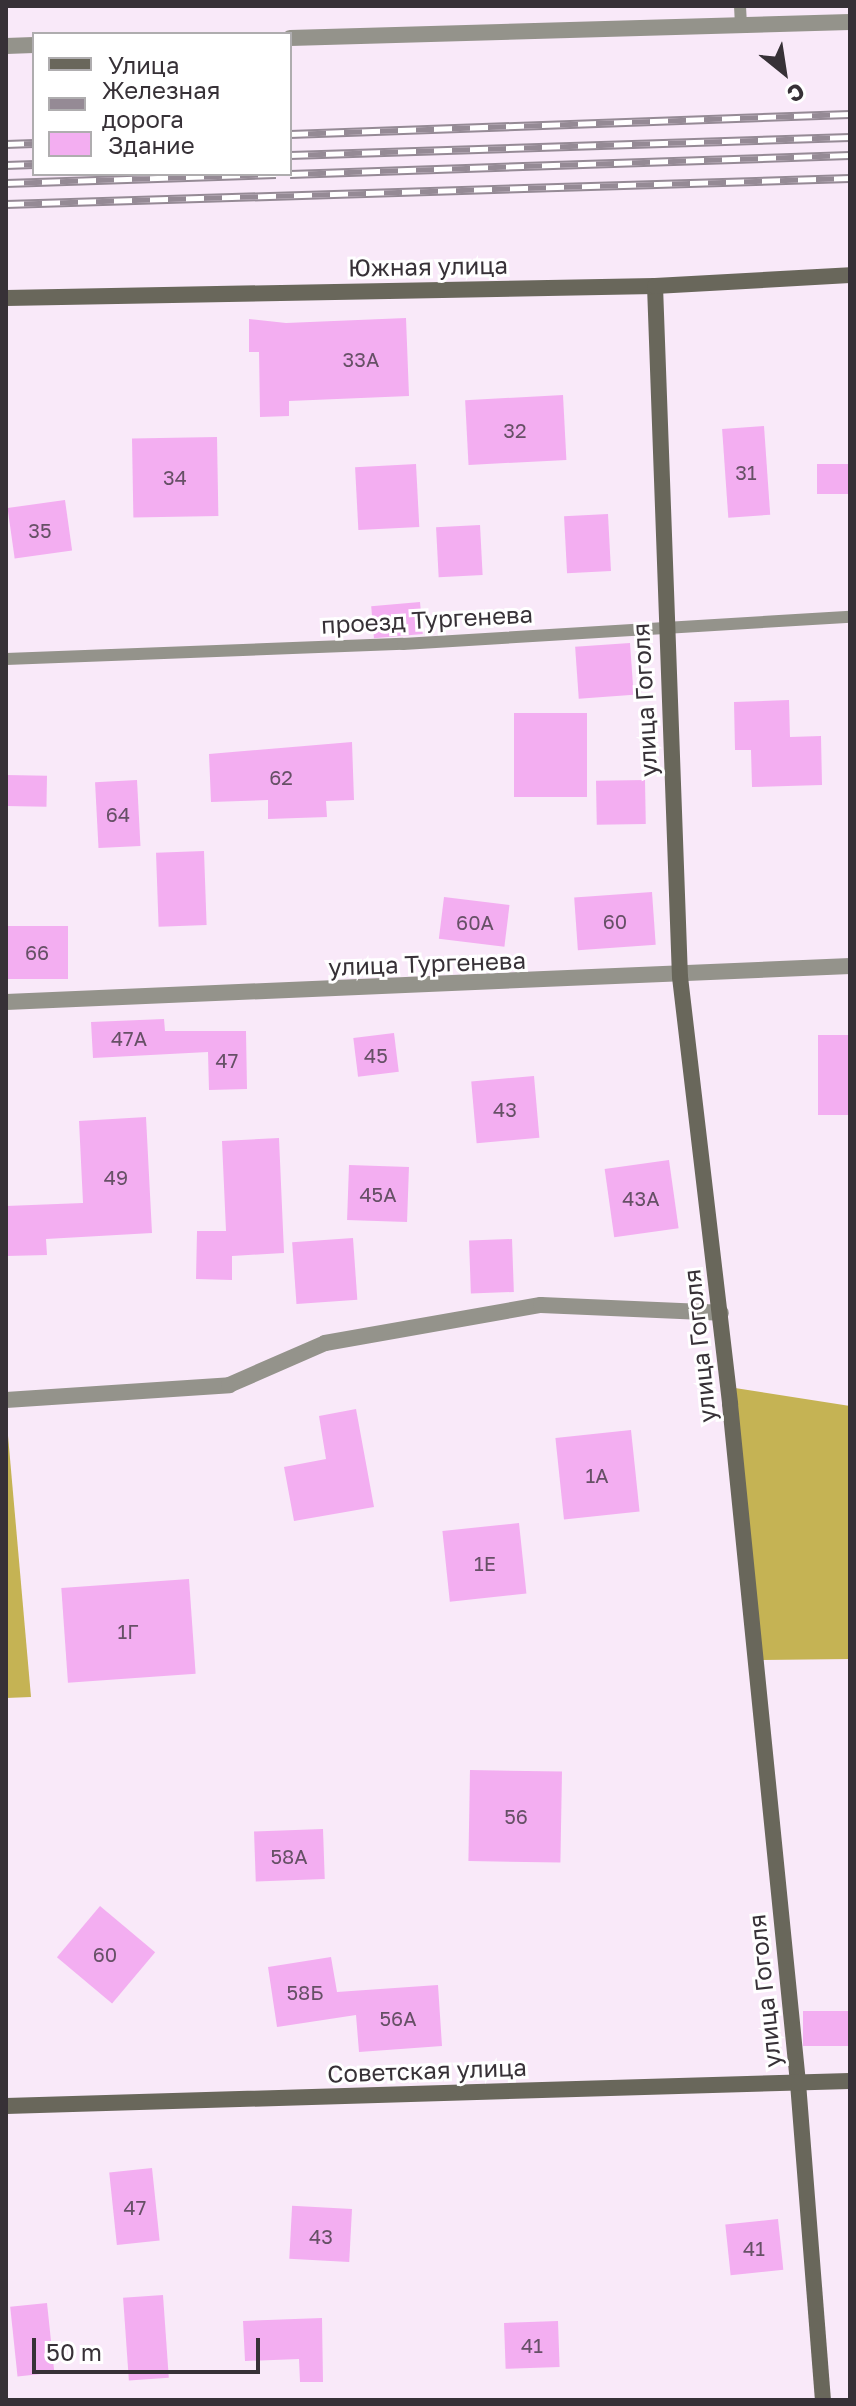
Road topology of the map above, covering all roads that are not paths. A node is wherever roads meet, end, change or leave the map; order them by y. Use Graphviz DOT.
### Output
graph roads {
  1 [pos="740,6"];
  2 [pos="850,22"];
  3 [pos="741,25"];
  4 [pos="292,38"];
  5 [pos="32,45"];
  6 [pos="6,46"];
  7 [pos="850,275"];
  8 [pos="655,286"];
  9 [pos="6,298"];
  10 [pos="850,617"];
  11 [pos="665,626"];
  12 [pos="6,659"];
  13 [pos="850,966"];
  14 [pos="680,977"];
  15 [pos="6,1002"];
  16 [pos="721,1313"];
  17 [pos="6,1400"];
  18 [pos="850,2081"];
  19 [pos="798,2083"];
  20 [pos="6,2106"];
  21 [pos="823,2400"];
  1 -- 3 [label="lane"];
  2 -- 3 [label="street"];
  3 -- 4 [label="street"];
  5 -- 6 [label="street"];
  7 -- 8 [label="street, Южная улица"];
  8 -- 9 [label="street, Южная улица"];
  8 -- 11 [label="street, улица Гоголя"];
  10 -- 11 [label="lane, проезд Тургенева"];
  11 -- 12 [label="lane, проезд Тургенева"];
  11 -- 14 [label="street, улица Гоголя"];
  13 -- 14 [label="street, улица Тургенева"];
  14 -- 15 [label="street, улица Тургенева"];
  14 -- 16 [label="street, улица Гоголя"];
  16 -- 17 [label="street"];
  16 -- 19 [label="street, улица Гоголя"];
  18 -- 19 [label="street, Советская улица"];
  19 -- 20 [label="street, Советская улица"];
  19 -- 21 [label="street, улица Гоголя"];
}
